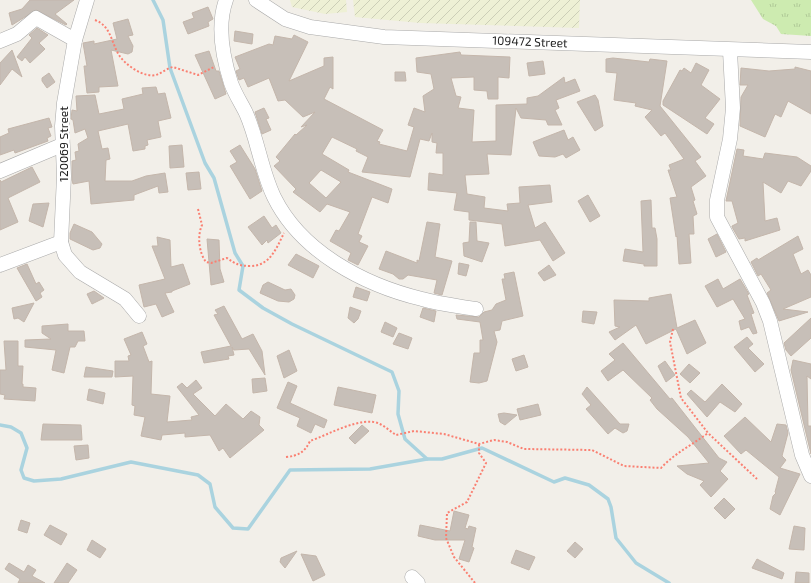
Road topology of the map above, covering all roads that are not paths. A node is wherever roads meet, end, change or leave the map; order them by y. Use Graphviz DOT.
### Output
graph roads {
  1 [pos="87,0"];
  2 [pos="226,0"];
  3 [pos="256,0"];
  4 [pos="75,40"];
  5 [pos="0,41"];
  6 [pos="730,51"];
  7 [pos="811,52"];
  8 [pos="62,145"];
  9 [pos="0,171"];
  10 [pos="60,242"];
  11 [pos="0,264"];
  12 [pos="476,308"];
  13 [pos="139,316"];
  14 [pos="811,476"];
  1 -- 4 [label="street, 120069 Street"];
  2 -- 12 [label="street"];
  3 -- 6 [label="street, 109472 Street"];
  4 -- 5 [label="street"];
  4 -- 8 [label="street, 120069 Street"];
  6 -- 7 [label="street, 109472 Street"];
  6 -- 14 [label="street"];
  8 -- 9 [label="street"];
  8 -- 10 [label="street, 120069 Street"];
  10 -- 11 [label="street"];
  10 -- 13 [label="street"];
}
